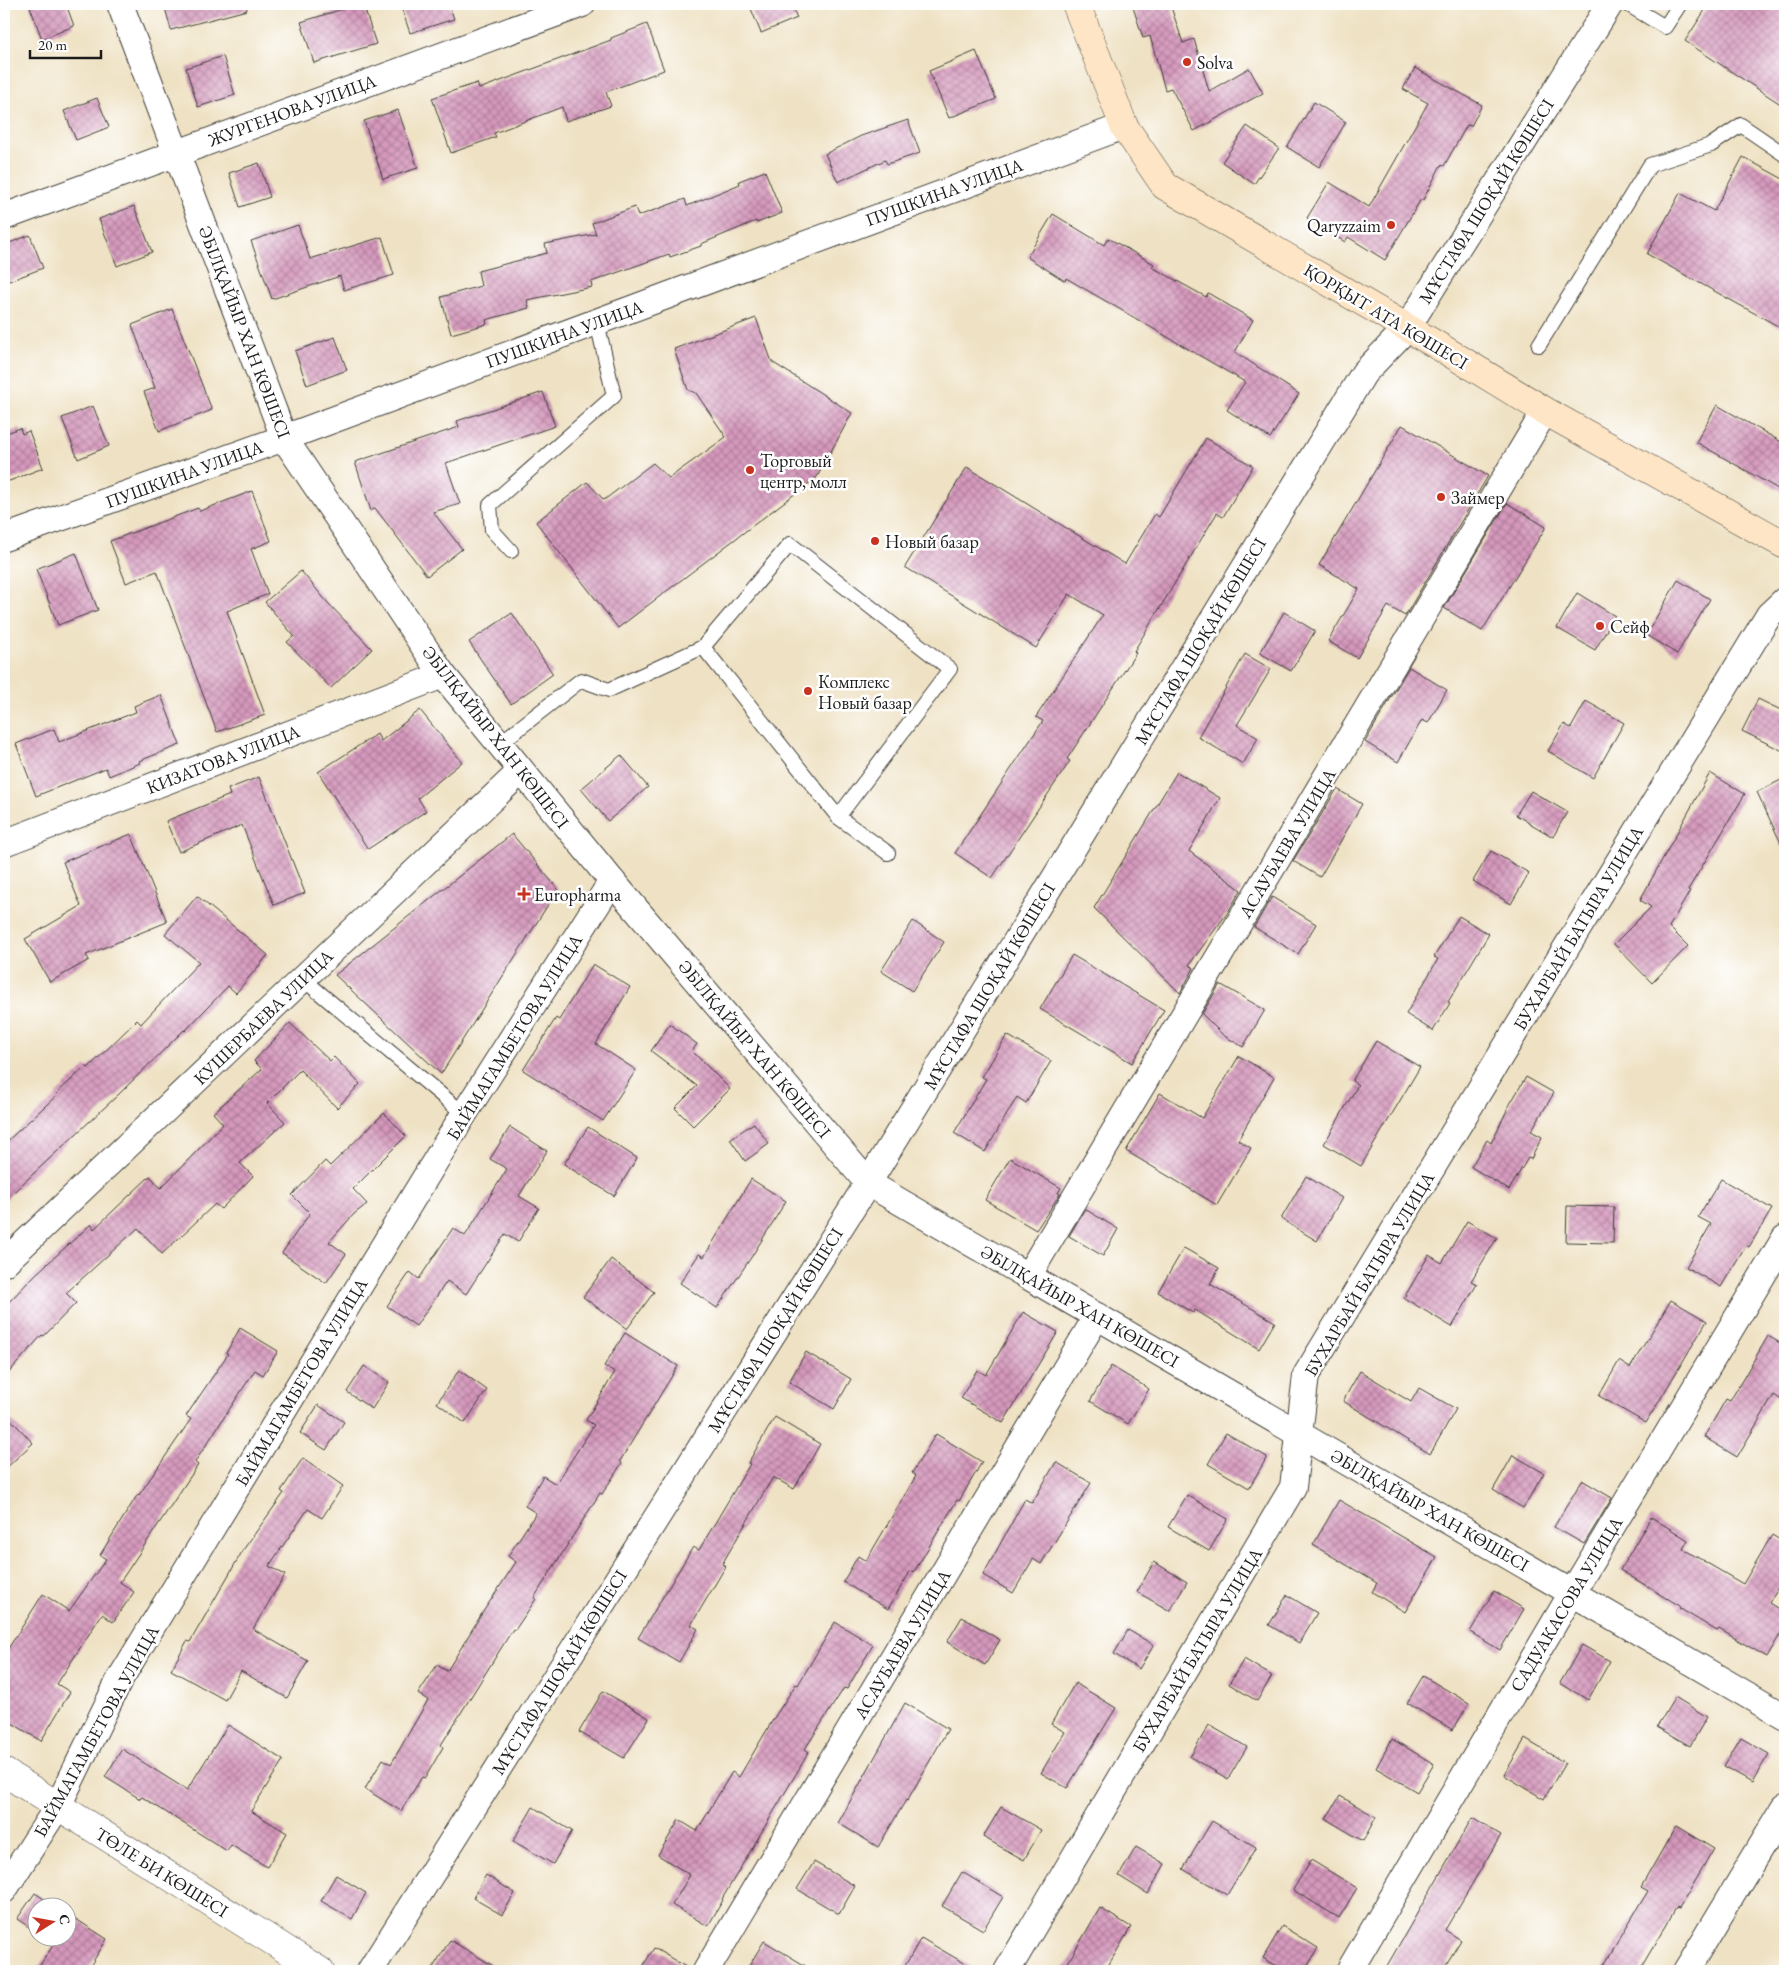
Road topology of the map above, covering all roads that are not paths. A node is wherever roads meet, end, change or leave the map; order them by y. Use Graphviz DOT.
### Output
graph roads {
  1 [pos="120,4"];
  2 [pos="582,4"];
  3 [pos="1076,4"];
  4 [pos="1610,4"];
  5 [pos="1627,4"];
  6 [pos="1680,4"];
  7 [pos="1124,126"];
  8 [pos="176,152"];
  9 [pos="1785,155"];
  10 [pos="4,217"];
  11 [pos="597,322"];
  12 [pos="1406,328"];
  13 [pos="1540,345"];
  14 [pos="1545,411"];
  15 [pos="284,438"];
  16 [pos="4,538"];
  17 [pos="1785,545"];
  18 [pos="511,551"];
  19 [pos="1785,600"];
  20 [pos="703,647"];
  21 [pos="443,675"];
  22 [pos="499,744"];
  23 [pos="521,771"];
  24 [pos="838,818"];
  25 [pos="4,843"];
  26 [pos="888,852"];
  27 [pos="612,881"];
  28 [pos="303,979"];
  29 [pos="464,1114"];
  30 [pos="868,1183"];
  31 [pos="1785,1238"];
  32 [pos="4,1263"];
  33 [pos="1028,1276"];
  34 [pos="1097,1316"];
  35 [pos="1298,1433"];
  36 [pos="1572,1593"];
  37 [pos="1785,1717"];
  38 [pos="4,1772"];
  39 [pos="58,1806"];
  40 [pos="1785,1806"];
  41 [pos="4,1890"];
  42 [pos="320,1971"];
  43 [pos="370,1971"];
  44 [pos="706,1971"];
  45 [pos="1007,1971"];
  46 [pos="1349,1971"];
  47 [pos="1686,1971"];
  1 -- 8 [label="street, ӘБІЛҚАЙЫР ХАН КӨШЕСІ"];
  2 -- 8 [label="street, ЖУРГЕНОВА УЛИЦА"];
  3 -- 7 [label="main road, ҚОРҚЫТ АТА КӨШЕСІ"];
  4 -- 12 [label="street, МҰСТАФА ШОҚАЙ КӨШЕСІ"];
  5 -- 6 [label="lane"];
  7 -- 11 [label="street, ПУШКИНА УЛИЦА"];
  7 -- 12 [label="main road, ҚОРҚЫТ АТА КӨШЕСІ"];
  8 -- 10 [label="street, ЖУРГЕНОВА УЛИЦА"];
  8 -- 15 [label="street, ӘБІЛҚАЙЫР ХАН КӨШЕСІ"];
  9 -- 13 [label="lane"];
  11 -- 15 [label="street, ПУШКИНА УЛИЦА"];
  11 -- 18 [label="lane"];
  12 -- 14 [label="main road, ҚОРҚЫТ АТА КӨШЕСІ"];
  12 -- 30 [label="street, МҰСТАФА ШОҚАЙ КӨШЕСІ"];
  14 -- 17 [label="main road, ҚОРҚЫТ АТА КӨШЕСІ"];
  14 -- 33 [label="street, АСАУБАЕВА УЛИЦА"];
  15 -- 16 [label="street, ПУШКИНА УЛИЦА"];
  15 -- 21 [label="street, ӘБІЛҚАЙЫР ХАН КӨШЕСІ"];
  19 -- 35 [label="street, БУХАРБАЙ БАТЫРА УЛИЦА"];
  20 -- 22 [label="lane"];
  20 -- 24 [label="lane"];
  20 -- 24 [label="lane"];
  21 -- 22 [label="street, ӘБІЛҚАЙЫР ХАН КӨШЕСІ"];
  21 -- 25 [label="street, КИЗАТОВА УЛИЦА"];
  22 -- 23 [label="street, ӘБІЛҚАЙЫР ХАН КӨШЕСІ"];
  23 -- 27 [label="street, ӘБІЛҚАЙЫР ХАН КӨШЕСІ"];
  23 -- 28 [label="street, КУШЕРБАЕВА УЛИЦА"];
  24 -- 26 [label="lane"];
  27 -- 29 [label="street, БАЙМАГАМБЕТОВА УЛИЦА"];
  27 -- 30 [label="street, ӘБІЛҚАЙЫР ХАН КӨШЕСІ"];
  28 -- 29 [label="lane"];
  28 -- 32 [label="street, КУШЕРБАЕВА УЛИЦА"];
  29 -- 39 [label="street, БАЙМАГАМБЕТОВА УЛИЦА"];
  30 -- 33 [label="street, ӘБІЛҚАЙЫР ХАН КӨШЕСІ"];
  30 -- 43 [label="street, МҰСТАФА ШОҚАЙ КӨШЕСІ"];
  31 -- 36 [label="street, САДУАКАСОВА УЛИЦА"];
  33 -- 34 [label="street, ӘБІЛҚАЙЫР ХАН КӨШЕСІ"];
  34 -- 35 [label="street, ӘБІЛҚАЙЫР ХАН КӨШЕСІ"];
  34 -- 44 [label="street, АСАУБАЕВА УЛИЦА"];
  35 -- 36 [label="street, ӘБІЛҚАЙЫР ХАН КӨШЕСІ"];
  35 -- 45 [label="street, БУХАРБАЙ БАТЫРА УЛИЦА"];
  36 -- 37 [label="street, ӘБІЛҚАЙЫР ХАН КӨШЕСІ"];
  36 -- 46 [label="street, САДУАКАСОВА УЛИЦА"];
  38 -- 39 [label="street, ТӨЛЕ БИ КӨШЕСІ"];
  39 -- 41 [label="street, БАЙМАГАМБЕТОВА УЛИЦА"];
  39 -- 42 [label="street, ТӨЛЕ БИ КӨШЕСІ"];
  40 -- 47 [label="street"];
}
